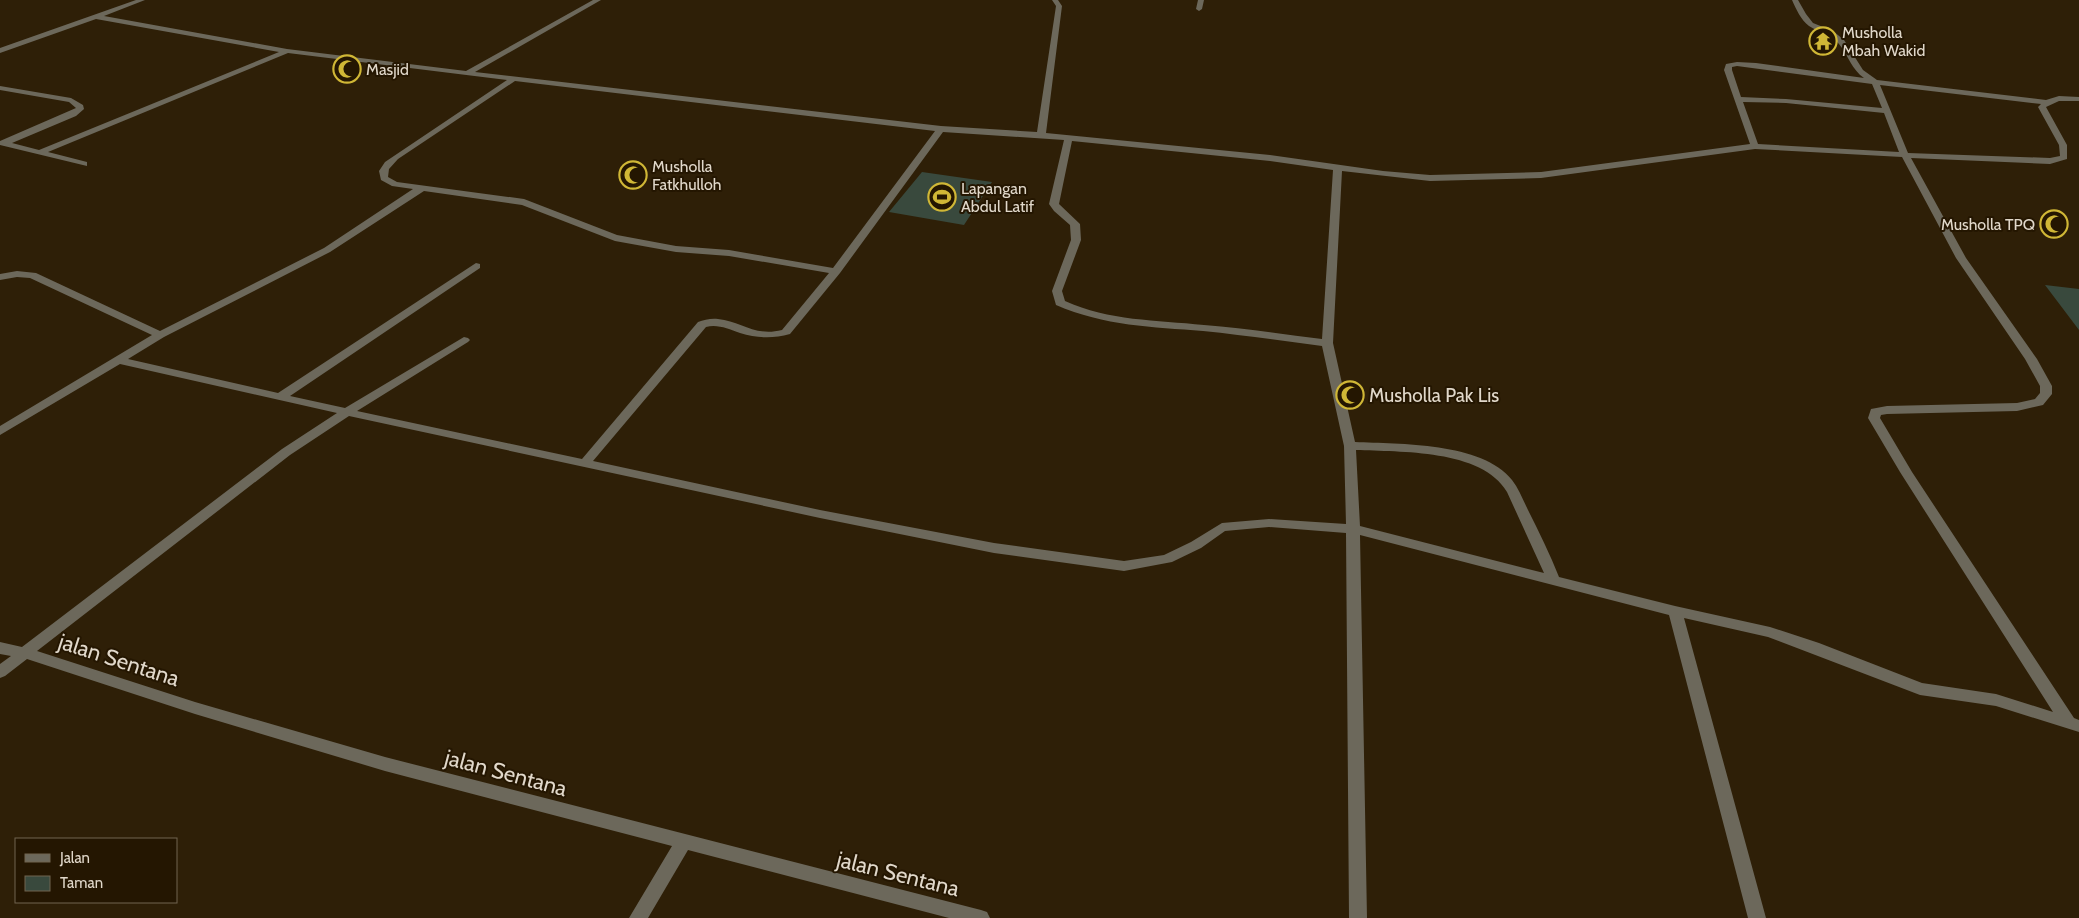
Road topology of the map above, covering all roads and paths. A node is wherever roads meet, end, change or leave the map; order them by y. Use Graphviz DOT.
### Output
graph roads {
  1 [pos="142,0"];
  2 [pos="598,0"];
  3 [pos="1055,0"];
  4 [pos="1201,0"];
  5 [pos="1794,0"];
  6 [pos="1199,9"];
  7 [pos="97,17"];
  8 [pos="287,50"];
  9 [pos="0,51"];
  10 [pos="470,72"];
  11 [pos="515,78"];
  12 [pos="1875,82"];
  13 [pos="0,88"];
  14 [pos="1738,99"];
  15 [pos="2079,99"];
  16 [pos="2046,102"];
  17 [pos="1886,111"];
  18 [pos="941,129"];
  19 [pos="1041,136"];
  20 [pos="1068,139"];
  21 [pos="2,143"];
  22 [pos="1755,146"];
  23 [pos="40,152"];
  24 [pos="1905,155"];
  25 [pos="84,164"];
  26 [pos="1338,168"];
  27 [pos="423,188"];
  28 [pos="476,266"];
  29 [pos="836,272"];
  30 [pos="0,277"];
  31 [pos="160,335"];
  32 [pos="464,340"];
  33 [pos="1327,343"];
  34 [pos="118,360"];
  35 [pos="280,397"];
  36 [pos="347,412"];
  37 [pos="0,431"];
  38 [pos="1350,446"];
  39 [pos="585,463"];
  40 [pos="1353,529"];
  41 [pos="1554,581"];
  42 [pos="1676,612"];
  43 [pos="0,648"];
  44 [pos="25,653"];
  45 [pos="0,672"];
  46 [pos="2073,724"];
  47 [pos="683,842"];
  48 [pos="638,918"];
  49 [pos="981,918"];
  50 [pos="1358,918"];
  51 [pos="1758,918"];
  1 -- 7 [label="street"];
  2 -- 10 [label="street"];
  3 -- 19 [label="street"];
  4 -- 6 [label="street"];
  5 -- 12 [label="street"];
  7 -- 8 [label="street"];
  7 -- 9 [label="street"];
  8 -- 10 [label="street"];
  8 -- 23 [label="street"];
  10 -- 11 [label="street"];
  11 -- 18 [label="street"];
  11 -- 27 [label="street"];
  12 -- 14 [label="street"];
  12 -- 16 [label="street"];
  12 -- 17 [label="street"];
  13 -- 21 [label="street"];
  14 -- 17 [label="street"];
  14 -- 22 [label="street"];
  15 -- 16 [label="street"];
  16 -- 24 [label="street"];
  17 -- 24 [label="street"];
  18 -- 19 [label="street"];
  18 -- 29 [label="street"];
  19 -- 20 [label="street"];
  20 -- 26 [label="street"];
  20 -- 33 [label="street"];
  21 -- 23 [label="street"];
  22 -- 24 [label="street"];
  22 -- 26 [label="street"];
  23 -- 25 [label="street"];
  24 -- 46 [label="street"];
  26 -- 33 [label="street"];
  27 -- 29 [label="street"];
  27 -- 31 [label="street"];
  28 -- 35 [label="street"];
  29 -- 39 [label="street"];
  30 -- 31 [label="street"];
  31 -- 34 [label="street"];
  32 -- 36 [label="street"];
  33 -- 38 [label="street"];
  34 -- 35 [label="street"];
  34 -- 37 [label="street"];
  35 -- 36 [label="street"];
  36 -- 39 [label="street"];
  36 -- 44 [label="street"];
  38 -- 40 [label="street"];
  38 -- 41 [label="street"];
  39 -- 40 [label="street"];
  40 -- 41 [label="street"];
  40 -- 50 [label="street"];
  41 -- 42 [label="street"];
  42 -- 46 [label="street"];
  42 -- 51 [label="street"];
  43 -- 44 [label="street, jalan Sentana"];
  44 -- 45 [label="street"];
  44 -- 47 [label="street, jalan Sentana"];
  47 -- 48 [label="street"];
  47 -- 49 [label="street, jalan Sentana"];
}
